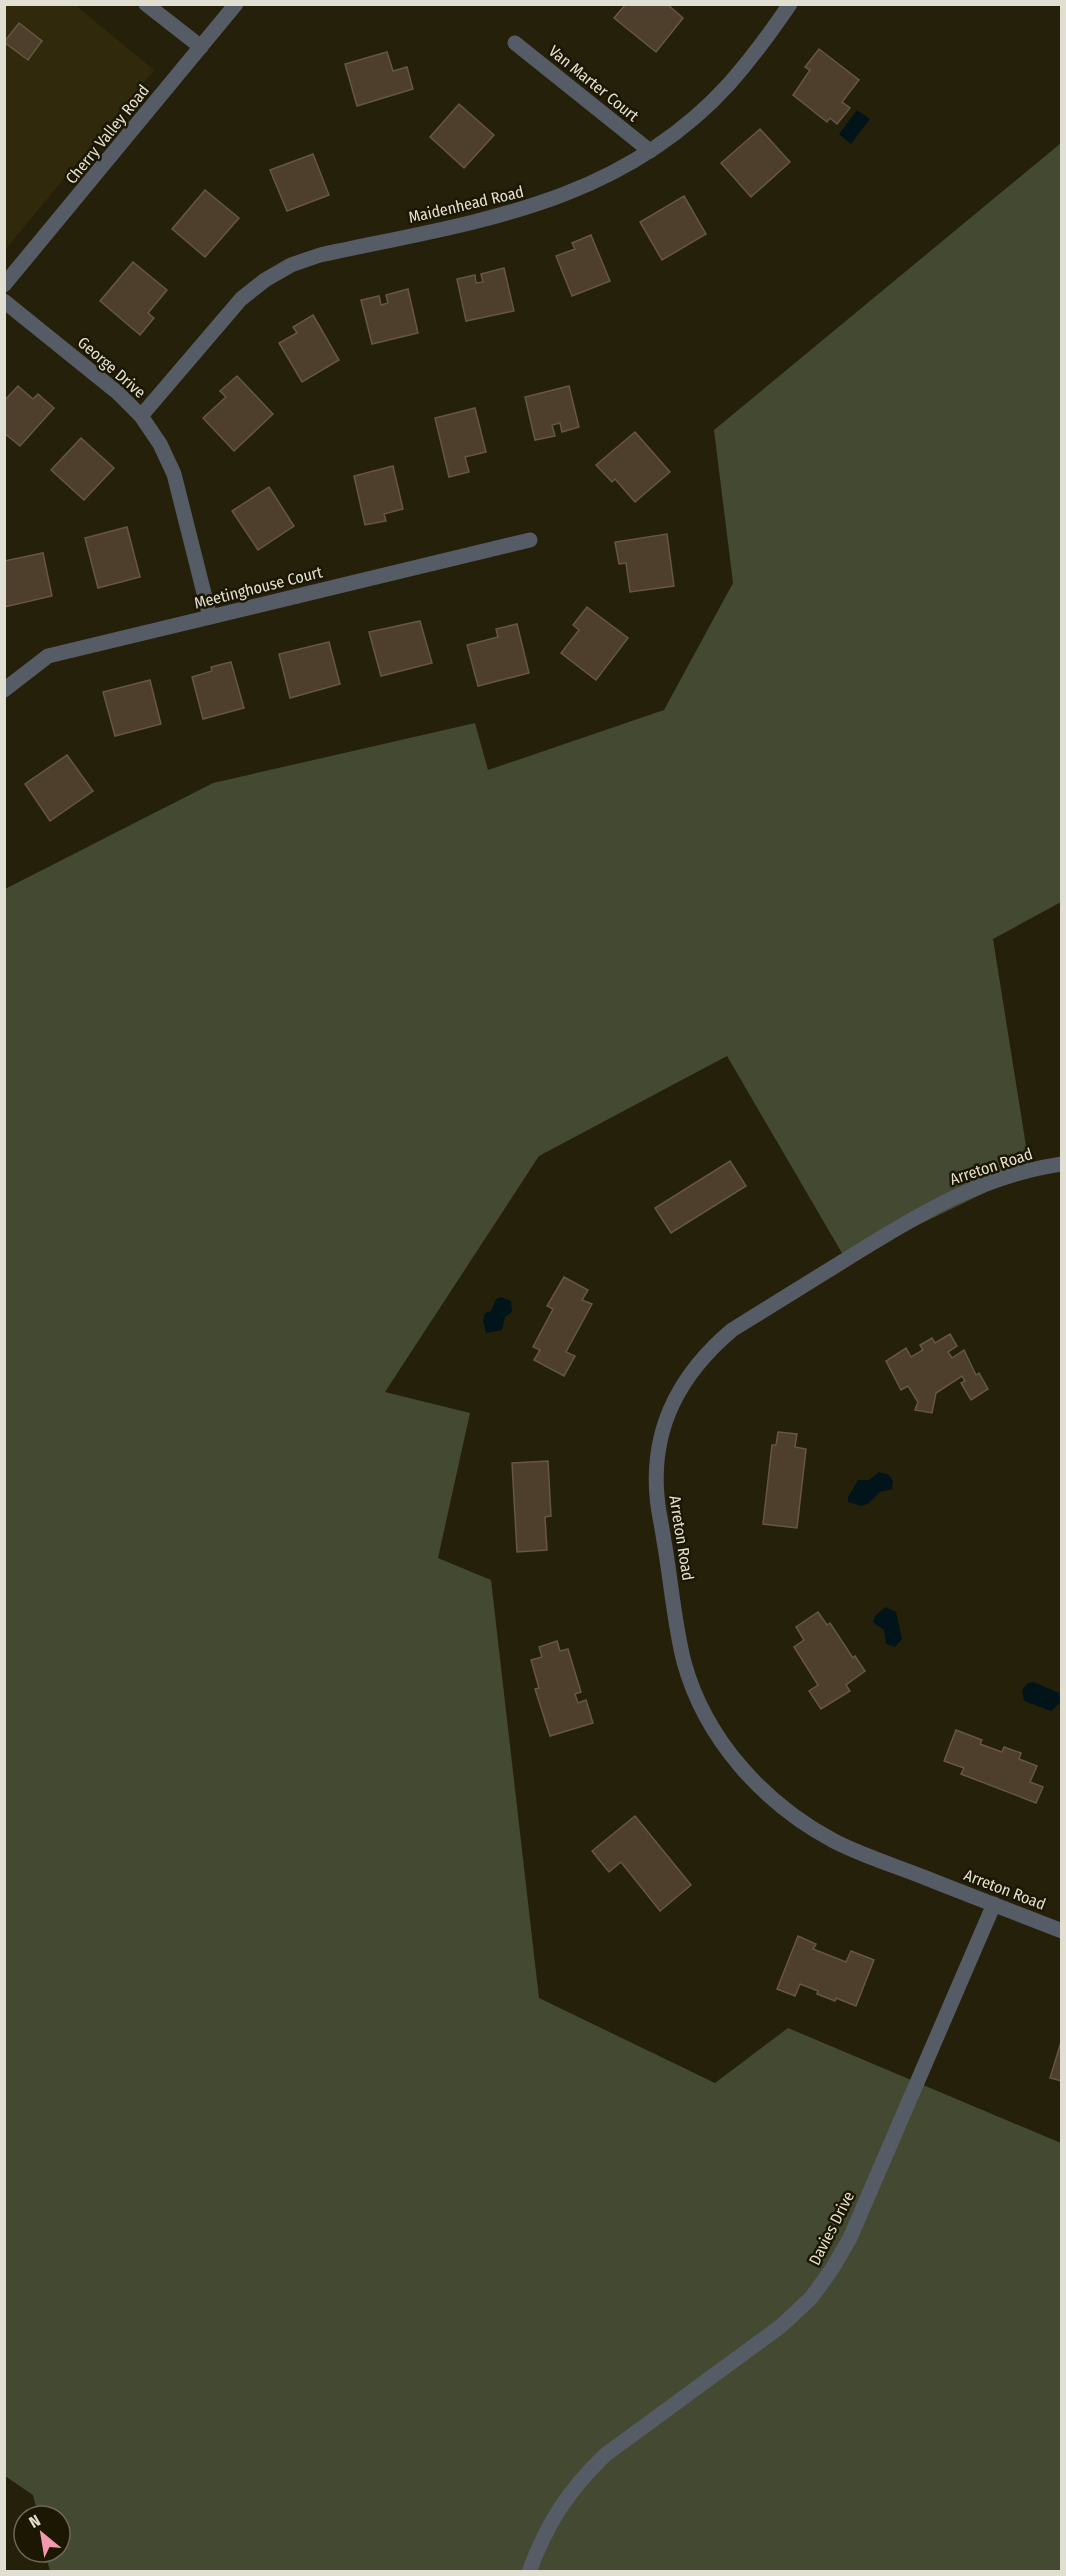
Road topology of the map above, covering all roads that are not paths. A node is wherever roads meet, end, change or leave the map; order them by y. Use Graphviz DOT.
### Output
graph roads {
  1 [pos="146,4"];
  2 [pos="236,4"];
  3 [pos="790,4"];
  4 [pos="515,43"];
  5 [pos="201,47"];
  6 [pos="650,151"];
  7 [pos="4,285"];
  8 [pos="4,301"];
  9 [pos="141,416"];
  10 [pos="530,540"];
  11 [pos="210,617"];
  12 [pos="4,690"];
  13 [pos="1062,1164"];
  14 [pos="994,1904"];
  15 [pos="1062,1931"];
  16 [pos="529,2571"];
  1 -- 5 [label="street"];
  2 -- 5 [label="street, Cherry Valley Road"];
  3 -- 6 [label="street, Maidenhead Road"];
  4 -- 6 [label="street, Van Marter Court"];
  5 -- 7 [label="street, Cherry Valley Road"];
  6 -- 9 [label="street, Maidenhead Road"];
  8 -- 9 [label="street, George Drive"];
  9 -- 11 [label="street, George Drive"];
  10 -- 11 [label="street, Meetinghouse Court"];
  11 -- 12 [label="street, Meetinghouse Court"];
  13 -- 14 [label="street, Arreton Road"];
  14 -- 15 [label="street, Arreton Road"];
  14 -- 16 [label="street, Davies Drive"];
}
